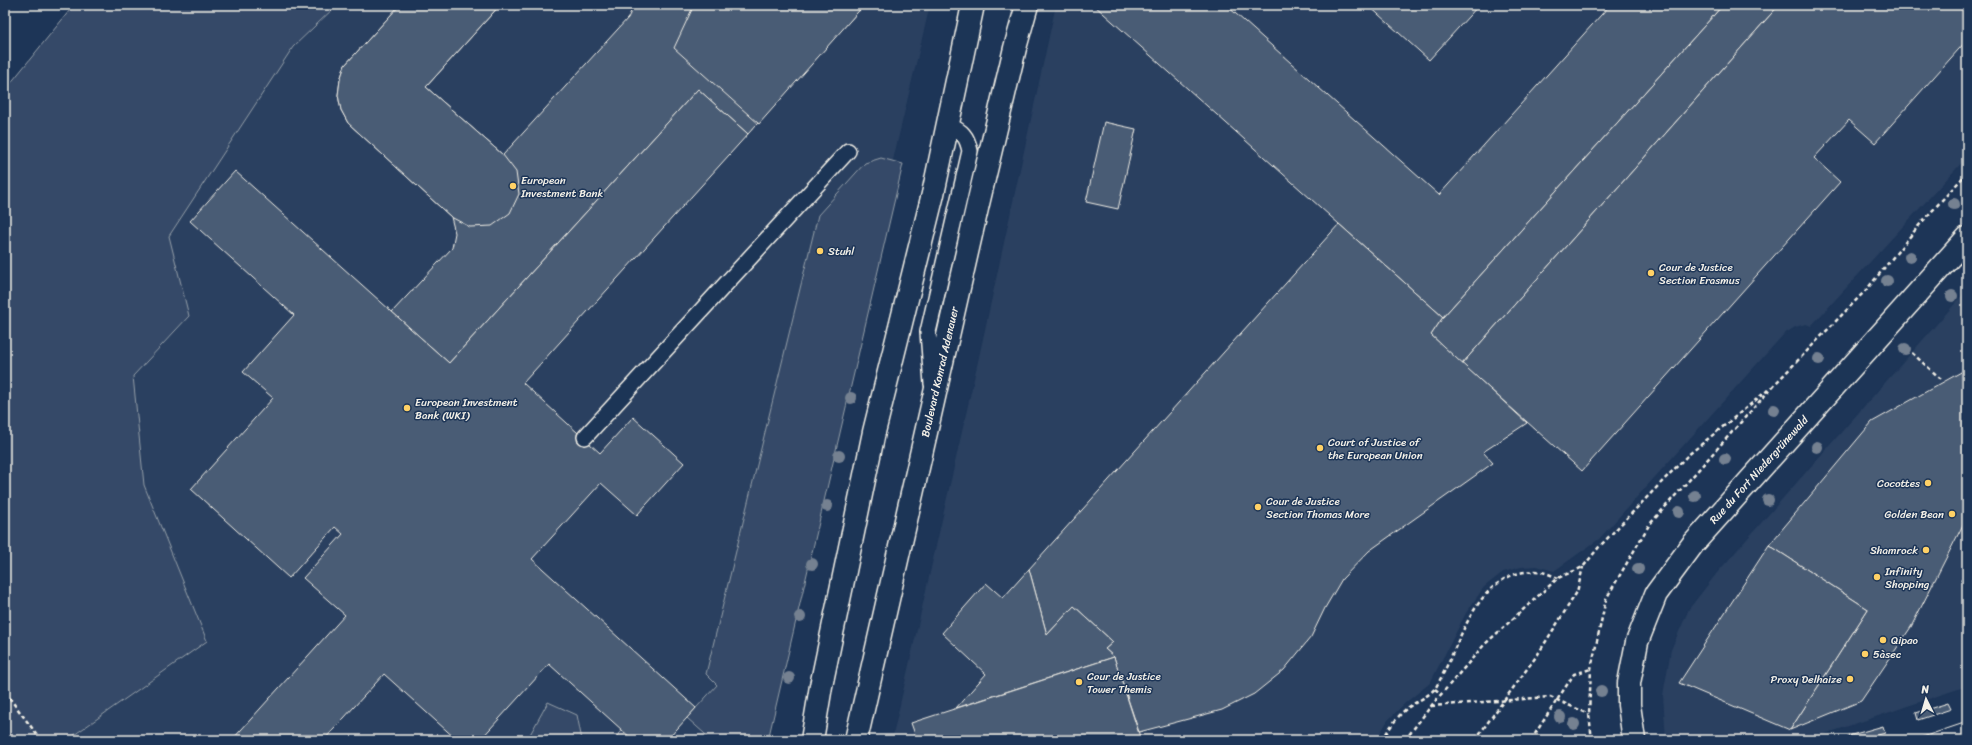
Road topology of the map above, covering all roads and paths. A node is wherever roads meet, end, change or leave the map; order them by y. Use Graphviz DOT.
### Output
graph roads {
  1 [pos="974,5"];
  2 [pos="1027,5"];
  3 [pos="948,125"];
  4 [pos="848,152"];
  5 [pos="1967,173"];
  6 [pos="1967,238"];
  7 [pos="1912,353"];
  8 [pos="1941,379"];
  9 [pos="1775,384"];
  10 [pos="934,402"];
  11 [pos="585,437"];
  12 [pos="1583,567"];
  13 [pos="1967,577"];
  14 [pos="1558,578"];
  15 [pos="1961,581"];
  16 [pos="1967,665"];
  17 [pos="1591,669"];
  18 [pos="1967,674"];
  19 [pos="1435,689"];
  20 [pos="5,692"];
  21 [pos="1441,694"];
  22 [pos="1556,700"];
  23 [pos="1504,702"];
  24 [pos="1431,706"];
  25 [pos="1589,714"];
  26 [pos="41,740"];
  27 [pos="812,740"];
  28 [pos="856,740"];
  29 [pos="1382,740"];
  30 [pos="1405,740"];
  31 [pos="1475,740"];
  32 [pos="1530,740"];
  33 [pos="1592,740"];
  34 [pos="1634,740"];
  1 -- 3 [label="main road"];
  2 -- 10 [label="main road, Boulevard Konrad Adenauer"];
  3 -- 10 [label="lane"];
  3 -- 27 [label="main road"];
  4 -- 11 [label="lane"];
  5 -- 9 [label="path"];
  6 -- 34 [label="main road, Rue du Fort Niedergrünewald"];
  7 -- 8 [label="path"];
  9 -- 12 [label="path"];
  9 -- 17 [label="path"];
  10 -- 28 [label="main road, Boulevard Konrad Adenauer"];
  12 -- 14 [label="path"];
  12 -- 23 [label="path"];
  13 -- 15 [label="path"];
  14 -- 19 [label="path"];
  14 -- 21 [label="path"];
  16 -- 18 [label="path"];
  17 -- 22 [label="path"];
  17 -- 25 [label="path"];
  19 -- 21 [label="path"];
  19 -- 29 [label="path"];
  20 -- 26 [label="path"];
  21 -- 24 [label="path"];
  22 -- 23 [label="path"];
  22 -- 25 [label="path"];
  22 -- 32 [label="path"];
  23 -- 24 [label="path"];
  23 -- 31 [label="path"];
  24 -- 30 [label="path"];
  25 -- 33 [label="path"];
}
